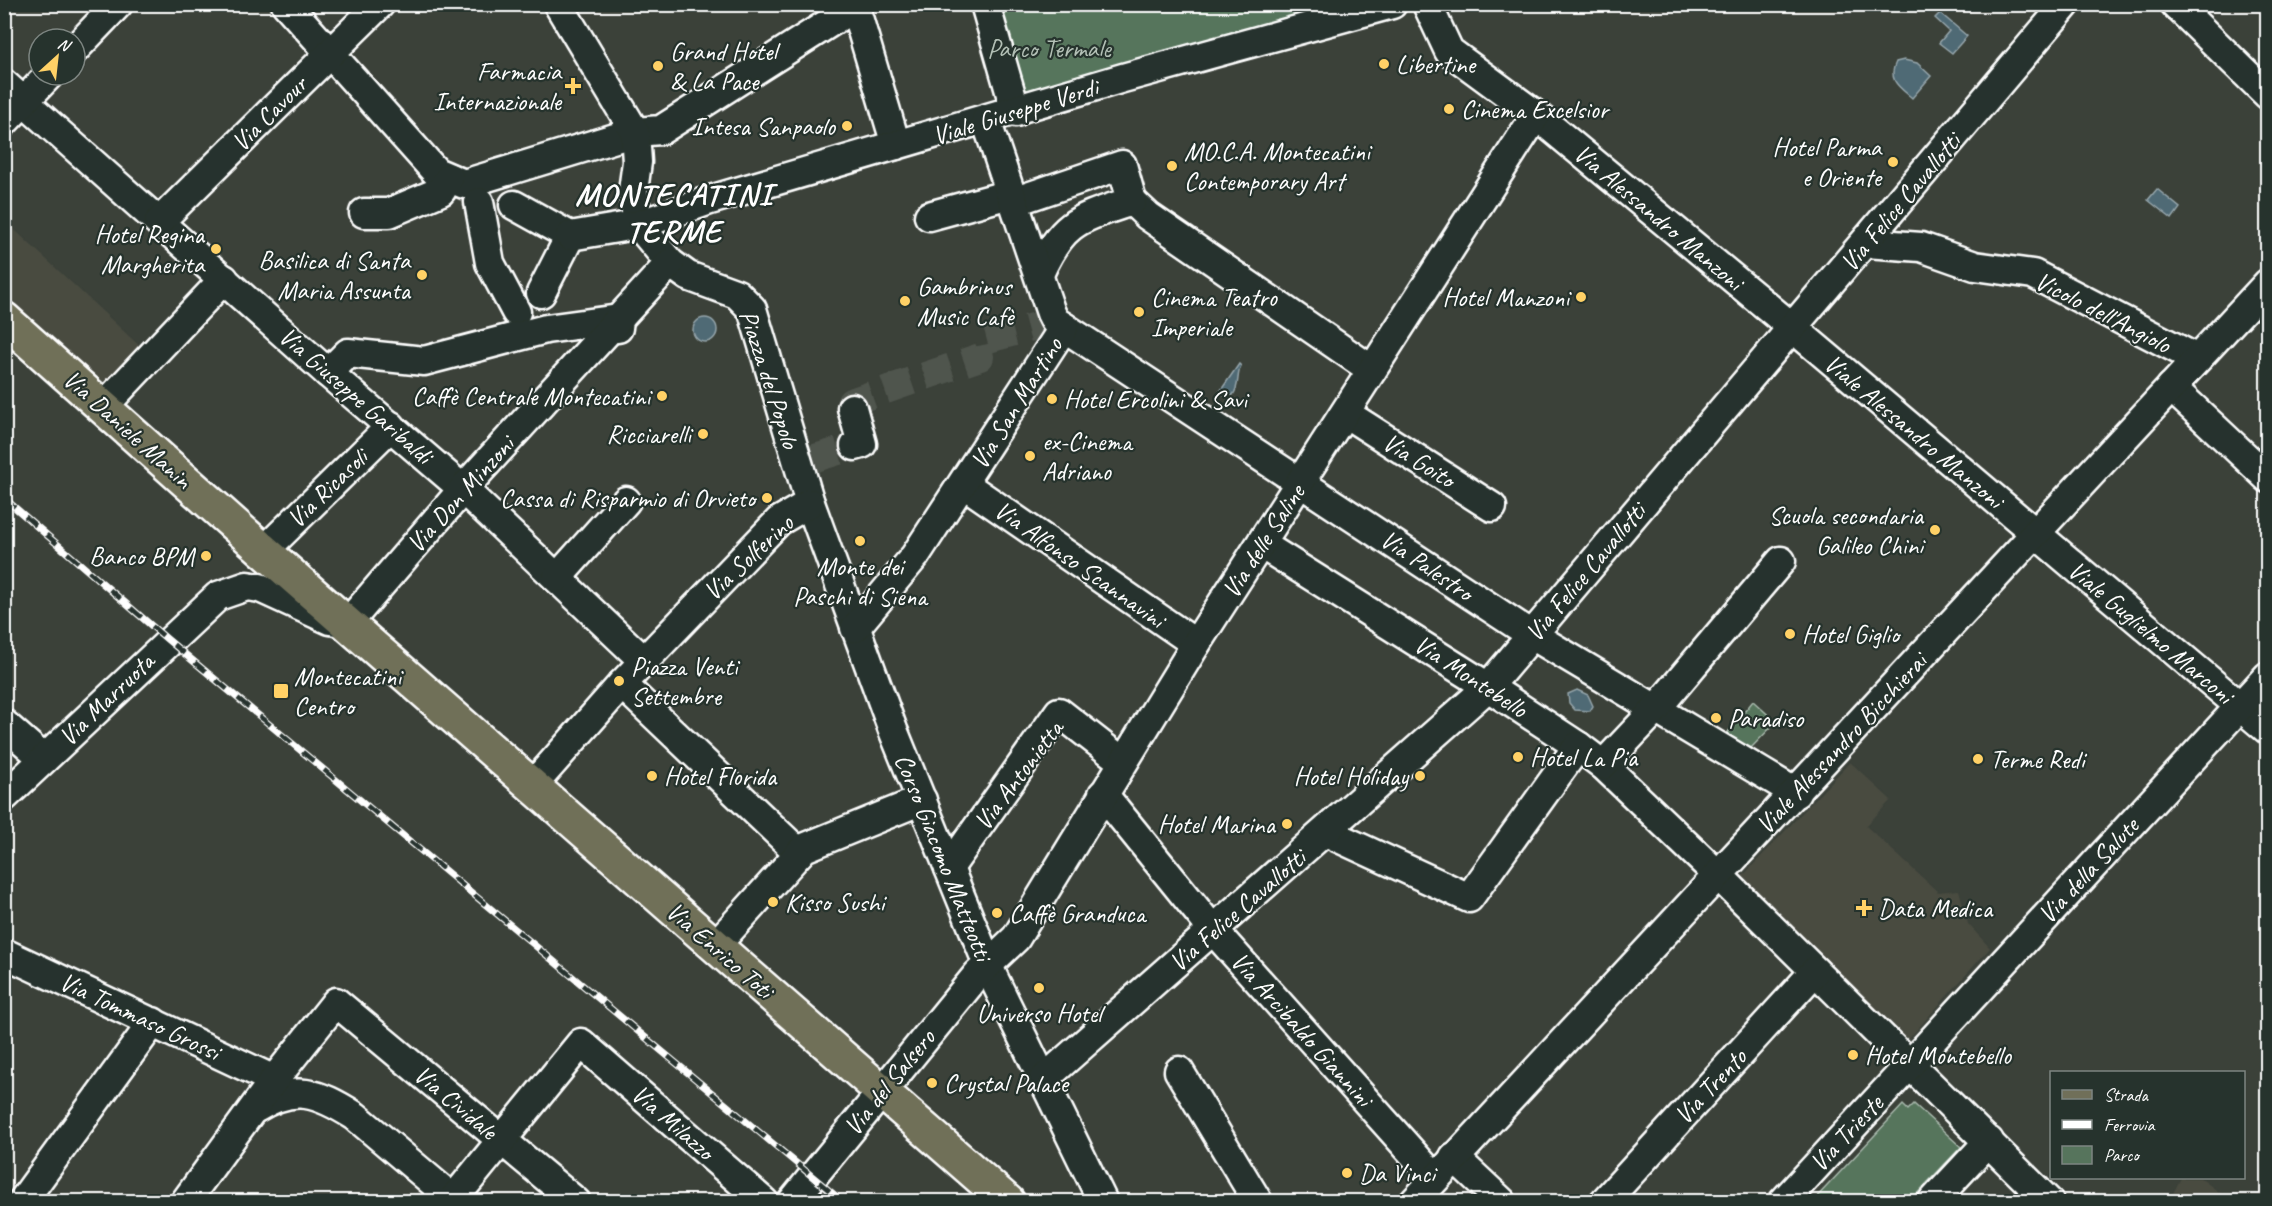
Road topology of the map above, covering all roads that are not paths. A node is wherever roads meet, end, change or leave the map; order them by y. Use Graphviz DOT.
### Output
graph roads {
  1 [pos="118,4"];
  2 [pos="286,4"];
  3 [pos="380,4"];
  4 [pos="558,4"];
  5 [pos="985,4"];
  6 [pos="1392,4"];
  7 [pos="1427,4"];
  8 [pos="2066,4"];
  9 [pos="2175,4"];
  10 [pos="857,6"];
  11 [pos="87,36"];
  12 [pos="330,54"];
  13 [pos="14,92"];
  14 [pos="2268,95"];
  15 [pos="1016,112"];
  16 [pos="1536,115"];
  17 [pos="986,120"];
  18 [pos="4,122"];
  19 [pos="635,132"];
  20 [pos="896,145"];
  21 [pos="446,190"];
  22 [pos="1011,198"];
  23 [pos="1132,201"];
  24 [pos="479,202"];
  25 [pos="514,205"];
  26 [pos="364,213"];
  27 [pos="929,216"];
  28 [pos="159,222"];
  29 [pos="641,224"];
  30 [pos="570,236"];
  31 [pos="1866,243"];
  32 [pos="670,263"];
  33 [pos="1039,274"];
  34 [pos="224,279"];
  35 [pos="2268,283"];
  36 [pos="541,293"];
  37 [pos="516,312"];
  38 [pos="4,319"];
  39 [pos="1064,327"];
  40 [pos="1793,328"];
  41 [pos="618,329"];
  42 [pos="2197,359"];
  43 [pos="1372,370"];
  44 [pos="328,373"];
  45 [pos="2171,387"];
  46 [pos="103,407"];
  47 [pos="852,408"];
  48 [pos="1345,413"];
  49 [pos="391,426"];
  50 [pos="855,446"];
  51 [pos="2268,478"];
  52 [pos="1301,482"];
  53 [pos="964,484"];
  54 [pos="463,489"];
  55 [pos="199,493"];
  56 [pos="626,501"];
  57 [pos="810,503"];
  58 [pos="1492,507"];
  59 [pos="2035,533"];
  60 [pos="1261,544"];
  61 [pos="258,545"];
  62 [pos="1781,561"];
  63 [pos="557,578"];
  64 [pos="218,597"];
  65 [pos="346,623"];
  66 [pos="855,628"];
  67 [pos="1532,635"];
  68 [pos="1196,644"];
  69 [pos="644,661"];
  70 [pos="2268,676"];
  71 [pos="622,684"];
  72 [pos="1488,687"];
  73 [pos="2240,707"];
  74 [pos="1656,709"];
  75 [pos="4,724"];
  76 [pos="2268,730"];
  77 [pos="1578,746"];
  78 [pos="44,759"];
  79 [pos="1123,762"];
  80 [pos="1603,765"];
  81 [pos="532,786"];
  82 [pos="1796,793"];
  83 [pos="1103,794"];
  84 [pos="4,796"];
  85 [pos="922,800"];
  86 [pos="1326,832"];
  87 [pos="799,853"];
  88 [pos="949,868"];
  89 [pos="1719,876"];
  90 [pos="1213,930"];
  91 [pos="715,946"];
  92 [pos="4,953"];
  93 [pos="987,963"];
  94 [pos="1815,971"];
  95 [pos="153,1022"];
  96 [pos="1910,1065"];
  97 [pos="1179,1071"];
  98 [pos="274,1080"];
  99 [pos="1043,1080"];
  100 [pos="881,1091"];
  101 [pos="251,1111"];
  102 [pos="501,1140"];
  103 [pos="1989,1141"];
  104 [pos="1454,1157"];
  105 [pos="1435,1178"];
  106 [pos="452,1200"];
  107 [pos="22,1202"];
  108 [pos="185,1202"];
  109 [pos="576,1202"];
  110 [pos="764,1202"];
  111 [pos="792,1202"];
  112 [pos="1008,1202"];
  113 [pos="1103,1202"];
  114 [pos="1258,1202"];
  115 [pos="1414,1202"];
  116 [pos="1502,1202"];
  117 [pos="1604,1202"];
  118 [pos="1783,1202"];
  119 [pos="1932,1202"];
  120 [pos="2049,1202"];
  1 -- 11 [label="street"];
  2 -- 12 [label="street"];
  3 -- 12 [label="street, Via Cavour"];
  4 -- 19 [label="street"];
  5 -- 15 [label="street"];
  6 -- 15 [label="street, Viale Giuseppe Verdi"];
  7 -- 16 [label="street, Via Alessandro Manzoni"];
  8 -- 31 [label="street, Via Felice Cavallotti"];
  9 -- 14 [label="street"];
  10 -- 19 [label="street"];
  10 -- 20 [label="street"];
  12 -- 21 [label="street"];
  12 -- 28 [label="street, Via Cavour"];
  13 -- 18 [label="street"];
  13 -- 28 [label="street, Via Giuseppe Garibaldi"];
  15 -- 17 [label="street, Viale Giuseppe Verdi"];
  16 -- 40 [label="street, Via Alessandro Manzoni"];
  16 -- 43 [label="street, Via delle Saline"];
  17 -- 20 [label="street, Viale Giuseppe Verdi"];
  17 -- 22 [label="street, Via San Martino"];
  19 -- 21 [label="street"];
  19 -- 29 [label="street, Piazza del Popolo"];
  20 -- 29 [label="street, Viale Giuseppe Verdi"];
  21 -- 26 [label="street"];
  22 -- 23 [label="street"];
  22 -- 27 [label="street"];
  22 -- 33 [label="street, Via San Martino"];
  23 -- 33 [label="street"];
  23 -- 43 [label="street"];
  24 -- 37 [label="street"];
  25 -- 30 [label="street"];
  28 -- 34 [label="street, Via Giuseppe Garibaldi"];
  29 -- 30 [label="street, Viale Giuseppe Verdi"];
  29 -- 32 [label="street, Piazza del Popolo"];
  30 -- 36 [label="street"];
  31 -- 40 [label="street, Via Felice Cavallotti"];
  31 -- 42 [label="street, Vicolo dell'Angiolo"];
  32 -- 41 [label="street, Via Don Minzoni"];
  32 -- 57 [label="street, Piazza del Popolo"];
  33 -- 39 [label="street, Via San Martino"];
  34 -- 44 [label="street, Via Giuseppe Garibaldi"];
  34 -- 46 [label="street"];
  35 -- 42 [label="street, Viale Alessandro Bicchierai"];
  38 -- 46 [label="main road, Via Daniele Manin"];
  39 -- 52 [label="street, Via Palestro"];
  39 -- 53 [label="street, Via San Martino"];
  40 -- 59 [label="street, Viale Alessandro Manzoni"];
  40 -- 67 [label="street, Via Felice Cavallotti"];
  41 -- 44 [label="street"];
  41 -- 54 [label="street, Via Don Minzoni"];
  42 -- 45 [label="street, Viale Alessandro Bicchierai"];
  43 -- 48 [label="street, Via delle Saline"];
  44 -- 49 [label="street, Via Giuseppe Garibaldi"];
  45 -- 51 [label="street"];
  45 -- 59 [label="street, Viale Alessandro Bicchierai"];
  46 -- 55 [label="main road, Via Daniele Manin"];
  47 -- 50 [label="street"];
  48 -- 52 [label="street, Via delle Saline"];
  48 -- 58 [label="street, Via Goito"];
  49 -- 54 [label="street, Via Giuseppe Garibaldi"];
  49 -- 61 [label="street, Via Ricasoli"];
  52 -- 60 [label="street, Via delle Saline"];
  52 -- 67 [label="street, Via Palestro"];
  53 -- 66 [label="street, Via San Martino"];
  53 -- 68 [label="street, Via Alfonso Scannavini"];
  54 -- 63 [label="street, Via Giuseppe Garibaldi"];
  54 -- 65 [label="street, Via Don Minzoni"];
  55 -- 61 [label="main road, Via Daniele Manin"];
  55 -- 64 [label="street, Via Marruota"];
  56 -- 63 [label="street"];
  57 -- 66 [label="street, Corso Giacomo Matteotti"];
  57 -- 69 [label="street, Via Solferino"];
  59 -- 73 [label="street, Viale Guglielmo Marconi"];
  59 -- 82 [label="street, Viale Alessandro Bicchierai"];
  60 -- 68 [label="street, Via delle Saline"];
  60 -- 72 [label="street, Via Montebello"];
  61 -- 65 [label="main road, Via Daniele Manin"];
  62 -- 74 [label="street"];
  63 -- 69 [label="street, Via Giuseppe Garibaldi"];
  64 -- 65 [label="street"];
  64 -- 78 [label="street, Via Marruota"];
  65 -- 81 [label="main road, Via Enrico Toti"];
  66 -- 85 [label="street, Corso Giacomo Matteotti"];
  67 -- 72 [label="street, Via Felice Cavallotti"];
  67 -- 74 [label="street, Via Palestro"];
  68 -- 79 [label="street, Via delle Saline"];
  69 -- 71 [label="street, Via Solferino"];
  70 -- 73 [label="street, Via della Salute"];
  71 -- 81 [label="street, Via Solferino"];
  71 -- 87 [label="street"];
  72 -- 77 [label="street, Via Montebello"];
  72 -- 86 [label="street, Via Felice Cavallotti"];
  73 -- 76 [label="street, Viale Guglielmo Marconi"];
  73 -- 96 [label="street, Via della Salute"];
  74 -- 80 [label="street"];
  74 -- 82 [label="street, Via Palestro"];
  75 -- 78 [label="street"];
  77 -- 80 [label="street, Via Montebello"];
  77 -- 86 [label="street"];
  78 -- 84 [label="street, Via Marruota"];
  79 -- 83 [label="street, Via delle Saline"];
  79 -- 88 [label="street, Via Antonietta"];
  80 -- 89 [label="street, Via Montebello"];
  81 -- 91 [label="main road, Via Enrico Toti"];
  82 -- 89 [label="street, Viale Alessandro Bicchierai"];
  83 -- 90 [label="street, Via Arcibaldo Giannini"];
  83 -- 93 [label="street, Via delle Saline"];
  85 -- 87 [label="street"];
  85 -- 88 [label="street, Corso Giacomo Matteotti"];
  86 -- 90 [label="street, Via Felice Cavallotti"];
  87 -- 91 [label="street"];
  88 -- 93 [label="street, Corso Giacomo Matteotti"];
  89 -- 94 [label="street, Via Montebello"];
  89 -- 104 [label="street, Viale Alessandro Bicchierai"];
  90 -- 99 [label="street, Via Felice Cavallotti"];
  90 -- 105 [label="street, Via Arcibaldo Giannini"];
  91 -- 100 [label="main road, Via Enrico Toti"];
  92 -- 95 [label="street, Via Tommaso Grossi"];
  93 -- 99 [label="street, Corso Giacomo Matteotti"];
  93 -- 100 [label="street, Via del Salsero"];
  94 -- 96 [label="street, Via Montebello"];
  94 -- 117 [label="street, Via Trento"];
  95 -- 98 [label="street, Via Tommaso Grossi"];
  95 -- 107 [label="street"];
  96 -- 103 [label="street, Via Montebello"];
  96 -- 118 [label="street, Via Trieste"];
  97 -- 114 [label="street"];
  98 -- 101 [label="street"];
  98 -- 102 [label="street, Via Cividale"];
  99 -- 113 [label="street, Corso Giacomo Matteotti"];
  100 -- 111 [label="street, Via del Salsero"];
  100 -- 112 [label="main road, Via Enrico Toti"];
  101 -- 106 [label="street"];
  101 -- 108 [label="street"];
  102 -- 106 [label="street"];
  102 -- 109 [label="street, Via Cividale"];
  102 -- 110 [label="street, Via Milazzo"];
  103 -- 119 [label="street"];
  103 -- 120 [label="street"];
  104 -- 105 [label="street, Viale Alessandro Bicchierai"];
  104 -- 116 [label="street"];
  105 -- 115 [label="street, Viale Alessandro Bicchierai"];
}
